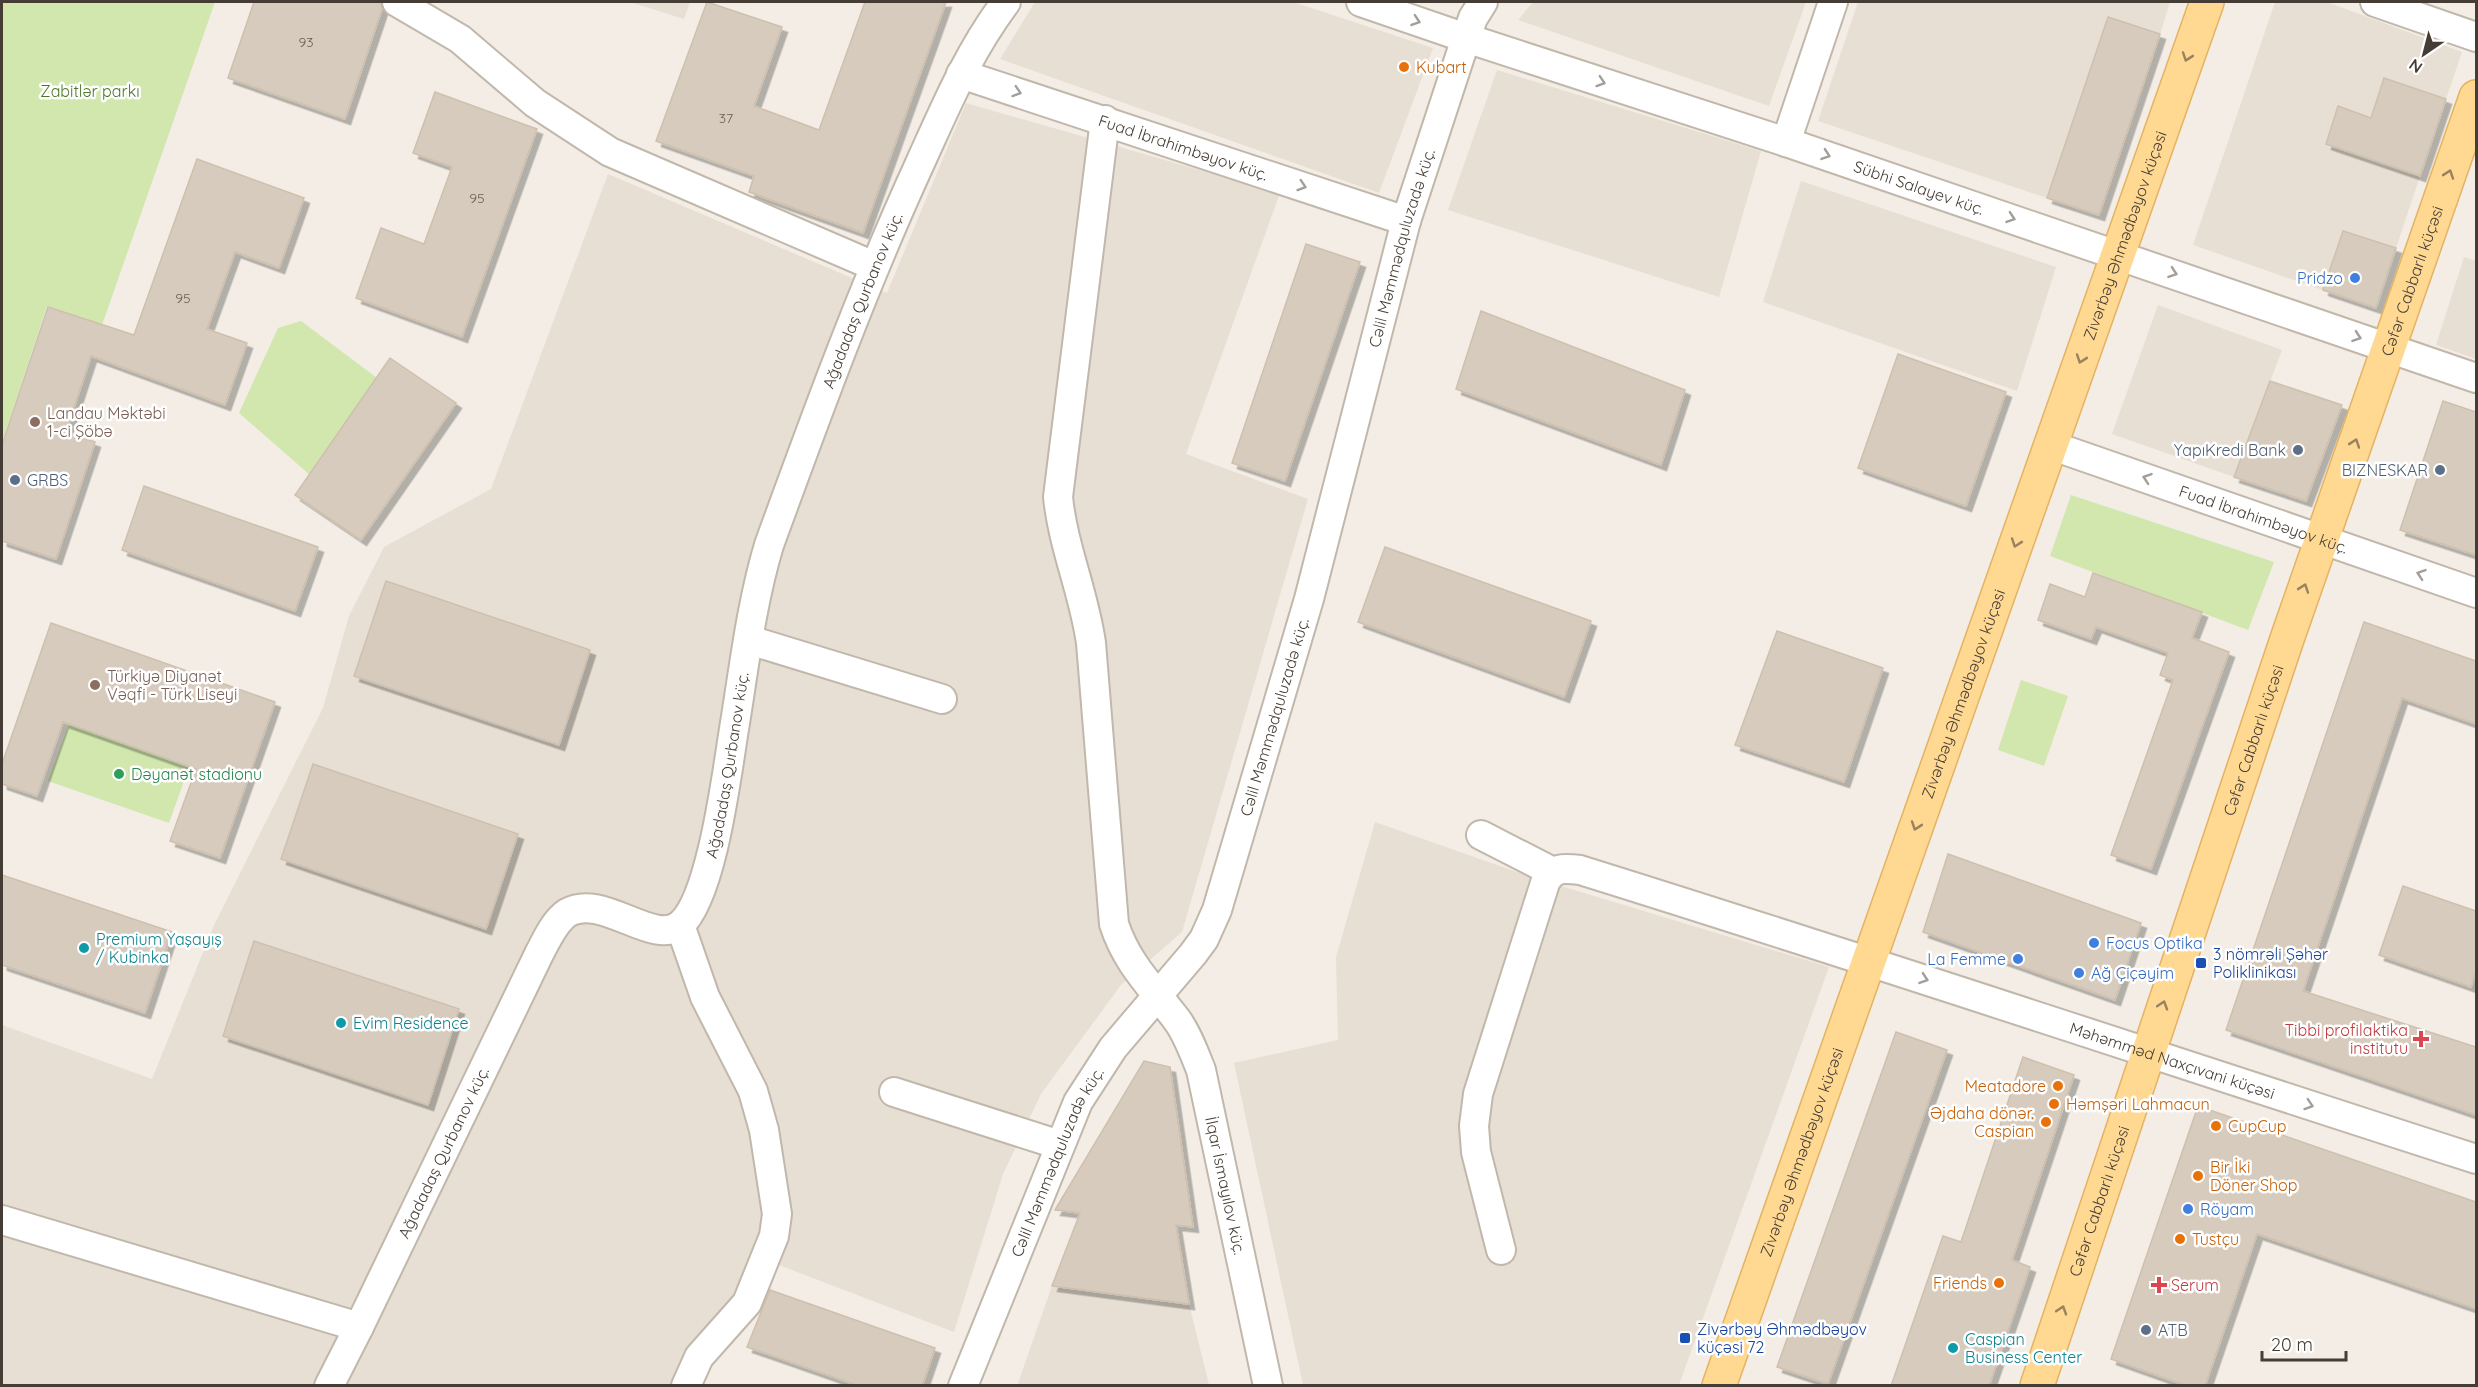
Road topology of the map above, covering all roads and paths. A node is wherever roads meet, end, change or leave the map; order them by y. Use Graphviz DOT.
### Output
graph roads {
  1 [pos="397,2"];
  2 [pos="1006,2"];
  3 [pos="1360,2"];
  4 [pos="1483,2"];
  5 [pos="1833,2"];
  6 [pos="2207,2"];
  7 [pos="2375,2"];
  8 [pos="2476,37"];
  9 [pos="1466,38"];
  10 [pos="961,74"];
  11 [pos="2476,96"];
  12 [pos="1105,120"];
  13 [pos="1786,142"];
  14 [pos="1406,221"];
  15 [pos="2118,254"];
  16 [pos="874,266"];
  17 [pos="2387,348"];
  18 [pos="2476,378"];
  19 [pos="2050,444"];
  20 [pos="2322,538"];
  21 [pos="2476,593"];
  22 [pos="749,640"];
  23 [pos="942,699"];
  24 [pos="1481,835"];
  25 [pos="1553,872"];
  26 [pos="680,925"];
  27 [pos="1869,961"];
  28 [pos="1157,997"];
  29 [pos="2147,1054"];
  30 [pos="894,1092"];
  31 [pos="1060,1145"];
  32 [pos="2476,1159"];
  33 [pos="2,1220"];
  34 [pos="1501,1250"];
  35 [pos="359,1327"];
  36 [pos="329,1386"];
  37 [pos="686,1386"];
  38 [pos="963,1386"];
  39 [pos="1268,1386"];
  40 [pos="1719,1386"];
  41 [pos="2037,1386"];
  1 -- 16 [label="street"];
  2 -- 10 [label="street, Ağadadaş Qurbanov küç."];
  3 -- 9 [label="street, Sübhi Salayev küç., one-way"];
  4 -- 9 [label="street, Cəlil Məmmədquluzadə küç."];
  5 -- 13 [label="street"];
  6 -- 15 [label="main road, Zivərbəy Əhmədbəyov küçəsi, one-way"];
  7 -- 8 [label="street"];
  9 -- 13 [label="street, Sübhi Salayev küç., one-way"];
  9 -- 14 [label="street, Cəlil Məmmədquluzadə küç."];
  10 -- 12 [label="street, Fuad İbrahimbəyov küç., one-way"];
  10 -- 16 [label="street, Ağadadaş Qurbanov küç."];
  17 -- 11 [label="main road, Cəfər Cabbarlı küçəsi, one-way"];
  12 -- 14 [label="street, Fuad İbrahimbəyov küç., one-way"];
  12 -- 28 [label="street, İlqar İsmayılov küç."];
  13 -- 15 [label="street, Sübhi Salayev küç., one-way"];
  14 -- 28 [label="street, Cəlil Məmmədquluzadə küç."];
  15 -- 17 [label="street, Sübhi Salayev küç., one-way"];
  15 -- 19 [label="main road, Zivərbəy Əhmədbəyov küçəsi, one-way"];
  16 -- 22 [label="street, Ağadadaş Qurbanov küç."];
  17 -- 18 [label="street, Sübhi Salayev küç."];
  20 -- 17 [label="main road, Cəfər Cabbarlı küçəsi, one-way"];
  20 -- 19 [label="street, Fuad İbrahimbəyov küç., one-way"];
  19 -- 27 [label="main road, Zivərbəy Əhmədbəyov küçəsi, one-way"];
  21 -- 20 [label="street, Fuad İbrahimbəyov küç., one-way"];
  29 -- 20 [label="main road, Cəfər Cabbarlı küçəsi, one-way"];
  22 -- 23 [label="street"];
  22 -- 26 [label="street, Ağadadaş Qurbanov küç."];
  24 -- 25 [label="street"];
  25 -- 27 [label="street, Məhəmməd Naxçıvani küçəsi"];
  25 -- 34 [label="street"];
  26 -- 35 [label="street, Ağadadaş Qurbanov küç."];
  26 -- 37 [label="street"];
  27 -- 29 [label="street, Məhəmməd Naxçıvani küçəsi, one-way"];
  27 -- 40 [label="main road, Zivərbəy Əhmədbəyov küçəsi"];
  28 -- 31 [label="street, Cəlil Məmmədquluzadə küç."];
  28 -- 39 [label="street, İlqar İsmayılov küç."];
  29 -- 32 [label="street, Məhəmməd Naxçıvani küçəsi, one-way"];
  41 -- 29 [label="main road, Cəfər Cabbarlı küçəsi, one-way"];
  30 -- 31 [label="street"];
  31 -- 38 [label="street, Cəlil Məmmədquluzadə küç."];
  33 -- 35 [label="street"];
  35 -- 36 [label="street, Ağadadaş Qurbanov küç."];
}
